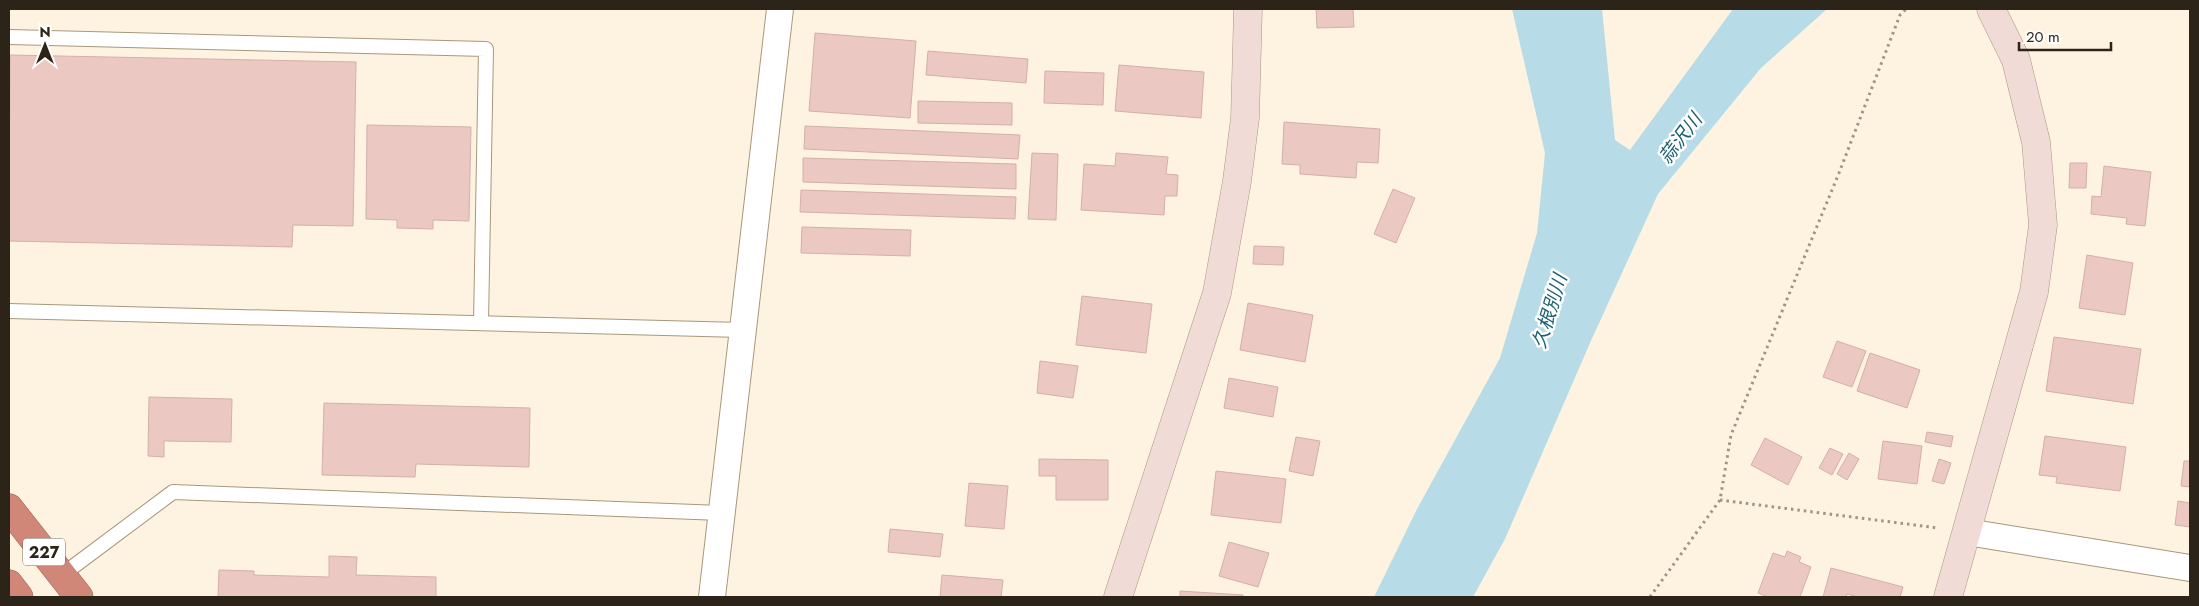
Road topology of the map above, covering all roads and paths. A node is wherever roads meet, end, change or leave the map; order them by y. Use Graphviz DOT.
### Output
graph roads {
  1 [pos="780,9"];
  2 [pos="1248,9"];
  3 [pos="1906,9"];
  4 [pos="1991,9"];
  5 [pos="9,37"];
  6 [pos="9,311"];
  7 [pos="481,323"];
  8 [pos="742,330"];
  9 [pos="1720,500"];
  10 [pos="9,508"];
  11 [pos="722,513"];
  12 [pos="1967,532"];
  13 [pos="2190,568"];
  14 [pos="62,575"];
  15 [pos="9,584"];
  16 [pos="19,597"];
  17 [pos="79,597"];
  18 [pos="712,597"];
  19 [pos="1118,597"];
  20 [pos="1650,597"];
  21 [pos="1948,597"];
  1 -- 8 [label="street"];
  2 -- 19 [label="street"];
  3 -- 9 [label="path"];
  4 -- 12 [label="street"];
  5 -- 7 [label="lane"];
  6 -- 7 [label="lane"];
  7 -- 8 [label="lane"];
  8 -- 11 [label="street"];
  9 -- 12 [label="path"];
  9 -- 20 [label="path"];
  10 -- 14 [label="highway, 227"];
  11 -- 14 [label="lane"];
  11 -- 18 [label="street"];
  12 -- 13 [label="street"];
  12 -- 21 [label="street"];
  14 -- 17 [label="highway, 227"];
  15 -- 16 [label="highway, 227"];
}
